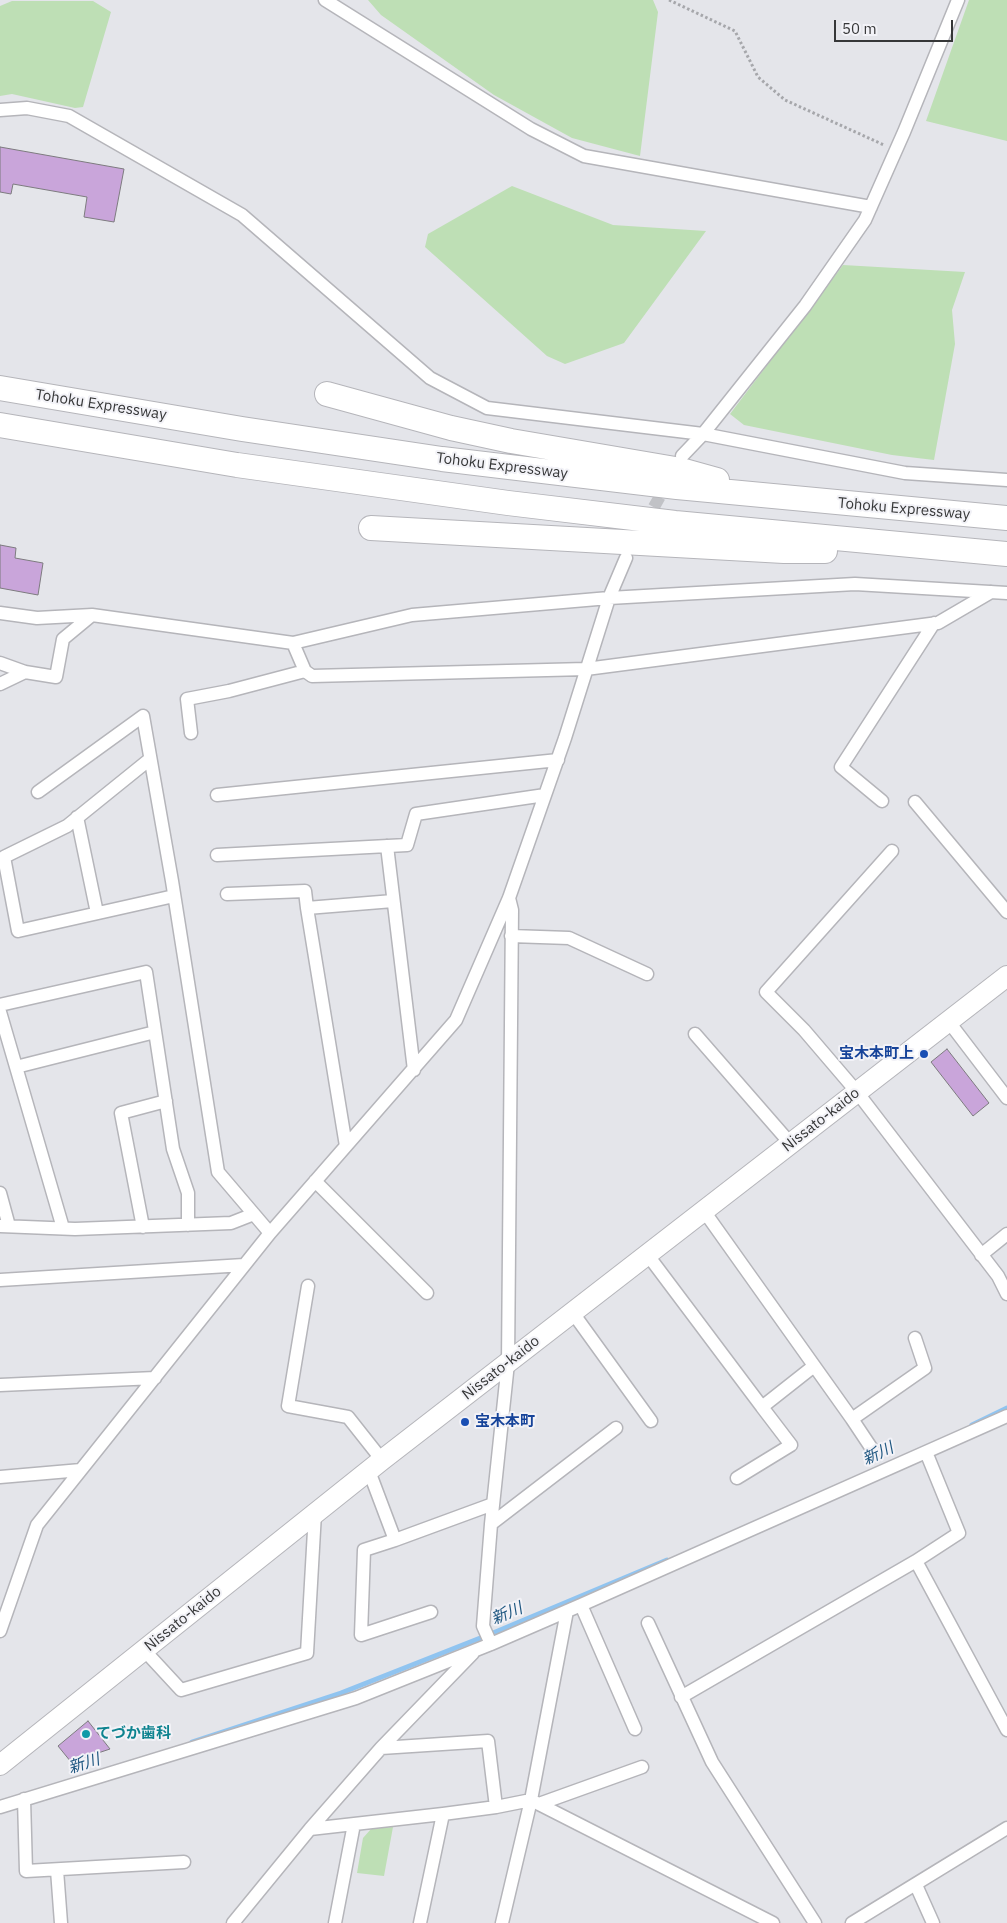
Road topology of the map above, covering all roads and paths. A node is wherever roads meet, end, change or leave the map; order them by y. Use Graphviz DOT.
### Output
graph roads {
  1 [pos="325,0"];
  2 [pos="669,0"];
  3 [pos="958,0"];
  4 [pos="0,110"];
  5 [pos="896,150"];
  6 [pos="871,207"];
  7 [pos="0,388"];
  8 [pos="327,394"];
  9 [pos="0,425"];
  10 [pos="703,434"];
  11 [pos="682,456"];
  12 [pos="1007,480"];
  13 [pos="782,498"];
  14 [pos="1007,518"];
  15 [pos="371,528"];
  16 [pos="946,550"];
  17 [pos="1007,554"];
  18 [pos="626,558"];
  19 [pos="992,592"];
  20 [pos="1007,593"];
  21 [pos="609,598"];
  22 [pos="0,613"];
  23 [pos="92,615"];
  24 [pos="934,623"];
  25 [pos="293,643"];
  26 [pos="0,663"];
  27 [pos="586,669"];
  28 [pos="305,670"];
  29 [pos="25,672"];
  30 [pos="0,684"];
  31 [pos="191,733"];
  32 [pos="150,759"];
  33 [pos="558,760"];
  34 [pos="38,792"];
  35 [pos="217,795"];
  36 [pos="545,795"];
  37 [pos="882,801"];
  38 [pos="915,802"];
  39 [pos="77,817"];
  40 [pos="387,846"];
  41 [pos="892,850"];
  42 [pos="217,855"];
  43 [pos="227,894"];
  44 [pos="174,896"];
  45 [pos="510,898"];
  46 [pos="393,901"];
  47 [pos="307,908"];
  48 [pos="1007,912"];
  49 [pos="97,913"];
  50 [pos="511,936"];
  51 [pos="647,974"];
  52 [pos="1007,976"];
  53 [pos="0,1005"];
  54 [pos="0,1012"];
  55 [pos="948,1022"];
  56 [pos="155,1032"];
  57 [pos="695,1034"];
  58 [pos="16,1067"];
  59 [pos="414,1070"];
  60 [pos="857,1092"];
  61 [pos="1007,1098"];
  62 [pos="166,1101"];
  63 [pos="790,1143"];
  64 [pos="346,1146"];
  65 [pos="315,1181"];
  66 [pos="0,1193"];
  67 [pos="704,1210"];
  68 [pos="254,1214"];
  69 [pos="188,1225"];
  70 [pos="5,1226"];
  71 [pos="143,1227"];
  72 [pos="63,1228"];
  73 [pos="270,1232"];
  74 [pos="1007,1234"];
  75 [pos="647,1254"];
  76 [pos="981,1254"];
  77 [pos="244,1265"];
  78 [pos="0,1280"];
  79 [pos="308,1286"];
  80 [pos="427,1293"];
  81 [pos="1007,1294"];
  82 [pos="573,1313"];
  83 [pos="915,1338"];
  84 [pos="508,1363"];
  85 [pos="814,1366"];
  86 [pos="156,1378"];
  87 [pos="0,1385"];
  88 [pos="762,1407"];
  89 [pos="1007,1416"];
  90 [pos="852,1420"];
  91 [pos="651,1421"];
  92 [pos="616,1428"];
  93 [pos="874,1452"];
  94 [pos="926,1452"];
  95 [pos="375,1465"];
  96 [pos="81,1470"];
  97 [pos="0,1477"];
  98 [pos="737,1478"];
  99 [pos="493,1504"];
  100 [pos="315,1513"];
  101 [pos="491,1524"];
  102 [pos="395,1540"];
  103 [pos="916,1561"];
  104 [pos="581,1605"];
  105 [pos="567,1611"];
  106 [pos="431,1612"];
  107 [pos="648,1624"];
  108 [pos="0,1631"];
  109 [pos="491,1644"];
  110 [pos="144,1650"];
  111 [pos="476,1650"];
  112 [pos="681,1696"];
  113 [pos="635,1729"];
  114 [pos="1007,1730"];
  115 [pos="381,1748"];
  116 [pos="0,1765"];
  117 [pos="642,1767"];
  118 [pos="24,1799"];
  119 [pos="535,1802"];
  120 [pos="0,1807"];
  121 [pos="496,1807"];
  122 [pos="443,1814"];
  123 [pos="354,1824"];
  124 [pos="1007,1828"];
  125 [pos="310,1829"];
  126 [pos="184,1862"];
  127 [pos="57,1870"];
  128 [pos="916,1885"];
  129 [pos="61,1923"];
  130 [pos="233,1923"];
  131 [pos="335,1923"];
  132 [pos="420,1923"];
  133 [pos="502,1923"];
  134 [pos="773,1923"];
  135 [pos="814,1923"];
  136 [pos="852,1923"];
  137 [pos="932,1923"];
  1 -- 6 [label="street"];
  2 -- 5 [label="path"];
  3 -- 5 [label="street"];
  4 -- 10 [label="street"];
  5 -- 6 [label="street"];
  6 -- 10 [label="street"];
  7 -- 13 [label="highway, Tohoku Expressway"];
  8 -- 13 [label="highway"];
  9 -- 16 [label="highway"];
  10 -- 11 [label="street"];
  10 -- 12 [label="street"];
  13 -- 14 [label="highway, Tohoku Expressway"];
  15 -- 16 [label="highway"];
  16 -- 17 [label="highway"];
  18 -- 21 [label="street"];
  19 -- 20 [label="street"];
  19 -- 21 [label="street"];
  19 -- 24 [label="street"];
  21 -- 25 [label="street"];
  21 -- 27 [label="street"];
  22 -- 23 [label="street"];
  23 -- 25 [label="street"];
  23 -- 29 [label="street"];
  24 -- 27 [label="street"];
  24 -- 37 [label="street"];
  25 -- 28 [label="street"];
  26 -- 29 [label="street"];
  27 -- 28 [label="street"];
  27 -- 33 [label="street"];
  28 -- 31 [label="street"];
  29 -- 30 [label="street"];
  32 -- 34 [label="street"];
  32 -- 39 [label="street"];
  32 -- 44 [label="street"];
  33 -- 35 [label="street"];
  33 -- 36 [label="street"];
  36 -- 40 [label="street"];
  36 -- 45 [label="street"];
  38 -- 48 [label="street"];
  39 -- 49 [label="street"];
  39 -- 49 [label="street"];
  40 -- 42 [label="street"];
  40 -- 46 [label="street"];
  41 -- 60 [label="street"];
  43 -- 47 [label="street"];
  44 -- 49 [label="street"];
  44 -- 68 [label="street"];
  45 -- 50 [label="street"];
  45 -- 59 [label="street"];
  46 -- 47 [label="street"];
  46 -- 59 [label="street"];
  47 -- 64 [label="street"];
  50 -- 51 [label="street"];
  50 -- 84 [label="street"];
  52 -- 55 [label="main road, Nissato-kaido"];
  53 -- 56 [label="street"];
  54 -- 58 [label="street"];
  55 -- 60 [label="main road, Nissato-kaido"];
  55 -- 61 [label="street"];
  56 -- 58 [label="street"];
  56 -- 62 [label="street"];
  57 -- 63 [label="street"];
  58 -- 72 [label="street"];
  59 -- 64 [label="street"];
  60 -- 63 [label="main road, Nissato-kaido"];
  60 -- 76 [label="street"];
  62 -- 69 [label="street"];
  62 -- 71 [label="street"];
  63 -- 67 [label="main road, Nissato-kaido"];
  64 -- 65 [label="street"];
  65 -- 73 [label="street"];
  65 -- 80 [label="street"];
  66 -- 70 [label="street"];
  67 -- 75 [label="main road, Nissato-kaido"];
  67 -- 85 [label="street"];
  68 -- 69 [label="street"];
  68 -- 73 [label="street"];
  69 -- 71 [label="street"];
  70 -- 72 [label="street"];
  71 -- 72 [label="street"];
  73 -- 77 [label="street"];
  74 -- 76 [label="street"];
  75 -- 82 [label="main road, Nissato-kaido"];
  75 -- 88 [label="street"];
  76 -- 81 [label="street"];
  77 -- 78 [label="street"];
  77 -- 86 [label="street"];
  79 -- 95 [label="street"];
  82 -- 84 [label="main road, Nissato-kaido"];
  82 -- 91 [label="street"];
  83 -- 90 [label="street"];
  84 -- 95 [label="main road, Nissato-kaido"];
  84 -- 99 [label="street"];
  85 -- 88 [label="street"];
  85 -- 90 [label="street"];
  86 -- 87 [label="street"];
  86 -- 96 [label="street"];
  88 -- 98 [label="street"];
  89 -- 94 [label="street"];
  90 -- 93 [label="street"];
  92 -- 101 [label="street"];
  94 -- 103 [label="street"];
  94 -- 104 [label="street"];
  95 -- 100 [label="main road, Nissato-kaido"];
  95 -- 102 [label="street"];
  96 -- 97 [label="street"];
  96 -- 108 [label="street"];
  99 -- 101 [label="street"];
  99 -- 102 [label="street"];
  100 -- 110 [label="main road, Nissato-kaido"];
  100 -- 110 [label="street"];
  101 -- 109 [label="street"];
  102 -- 106 [label="street"];
  103 -- 112 [label="street"];
  103 -- 114 [label="street"];
  104 -- 105 [label="street"];
  104 -- 113 [label="street"];
  105 -- 109 [label="street"];
  105 -- 119 [label="street"];
  107 -- 112 [label="street"];
  109 -- 111 [label="street"];
  110 -- 116 [label="main road, Nissato-kaido"];
  111 -- 115 [label="street"];
  111 -- 118 [label="street"];
  112 -- 135 [label="street"];
  115 -- 121 [label="street"];
  115 -- 125 [label="street"];
  117 -- 119 [label="street"];
  118 -- 120 [label="street"];
  118 -- 127 [label="street"];
  119 -- 121 [label="street"];
  119 -- 133 [label="street"];
  119 -- 134 [label="street"];
  121 -- 122 [label="street"];
  122 -- 123 [label="street"];
  122 -- 132 [label="street"];
  123 -- 125 [label="street"];
  123 -- 131 [label="street"];
  124 -- 128 [label="street"];
  125 -- 130 [label="street"];
  126 -- 127 [label="street"];
  127 -- 129 [label="street"];
  128 -- 136 [label="street"];
  128 -- 137 [label="street"];
}
